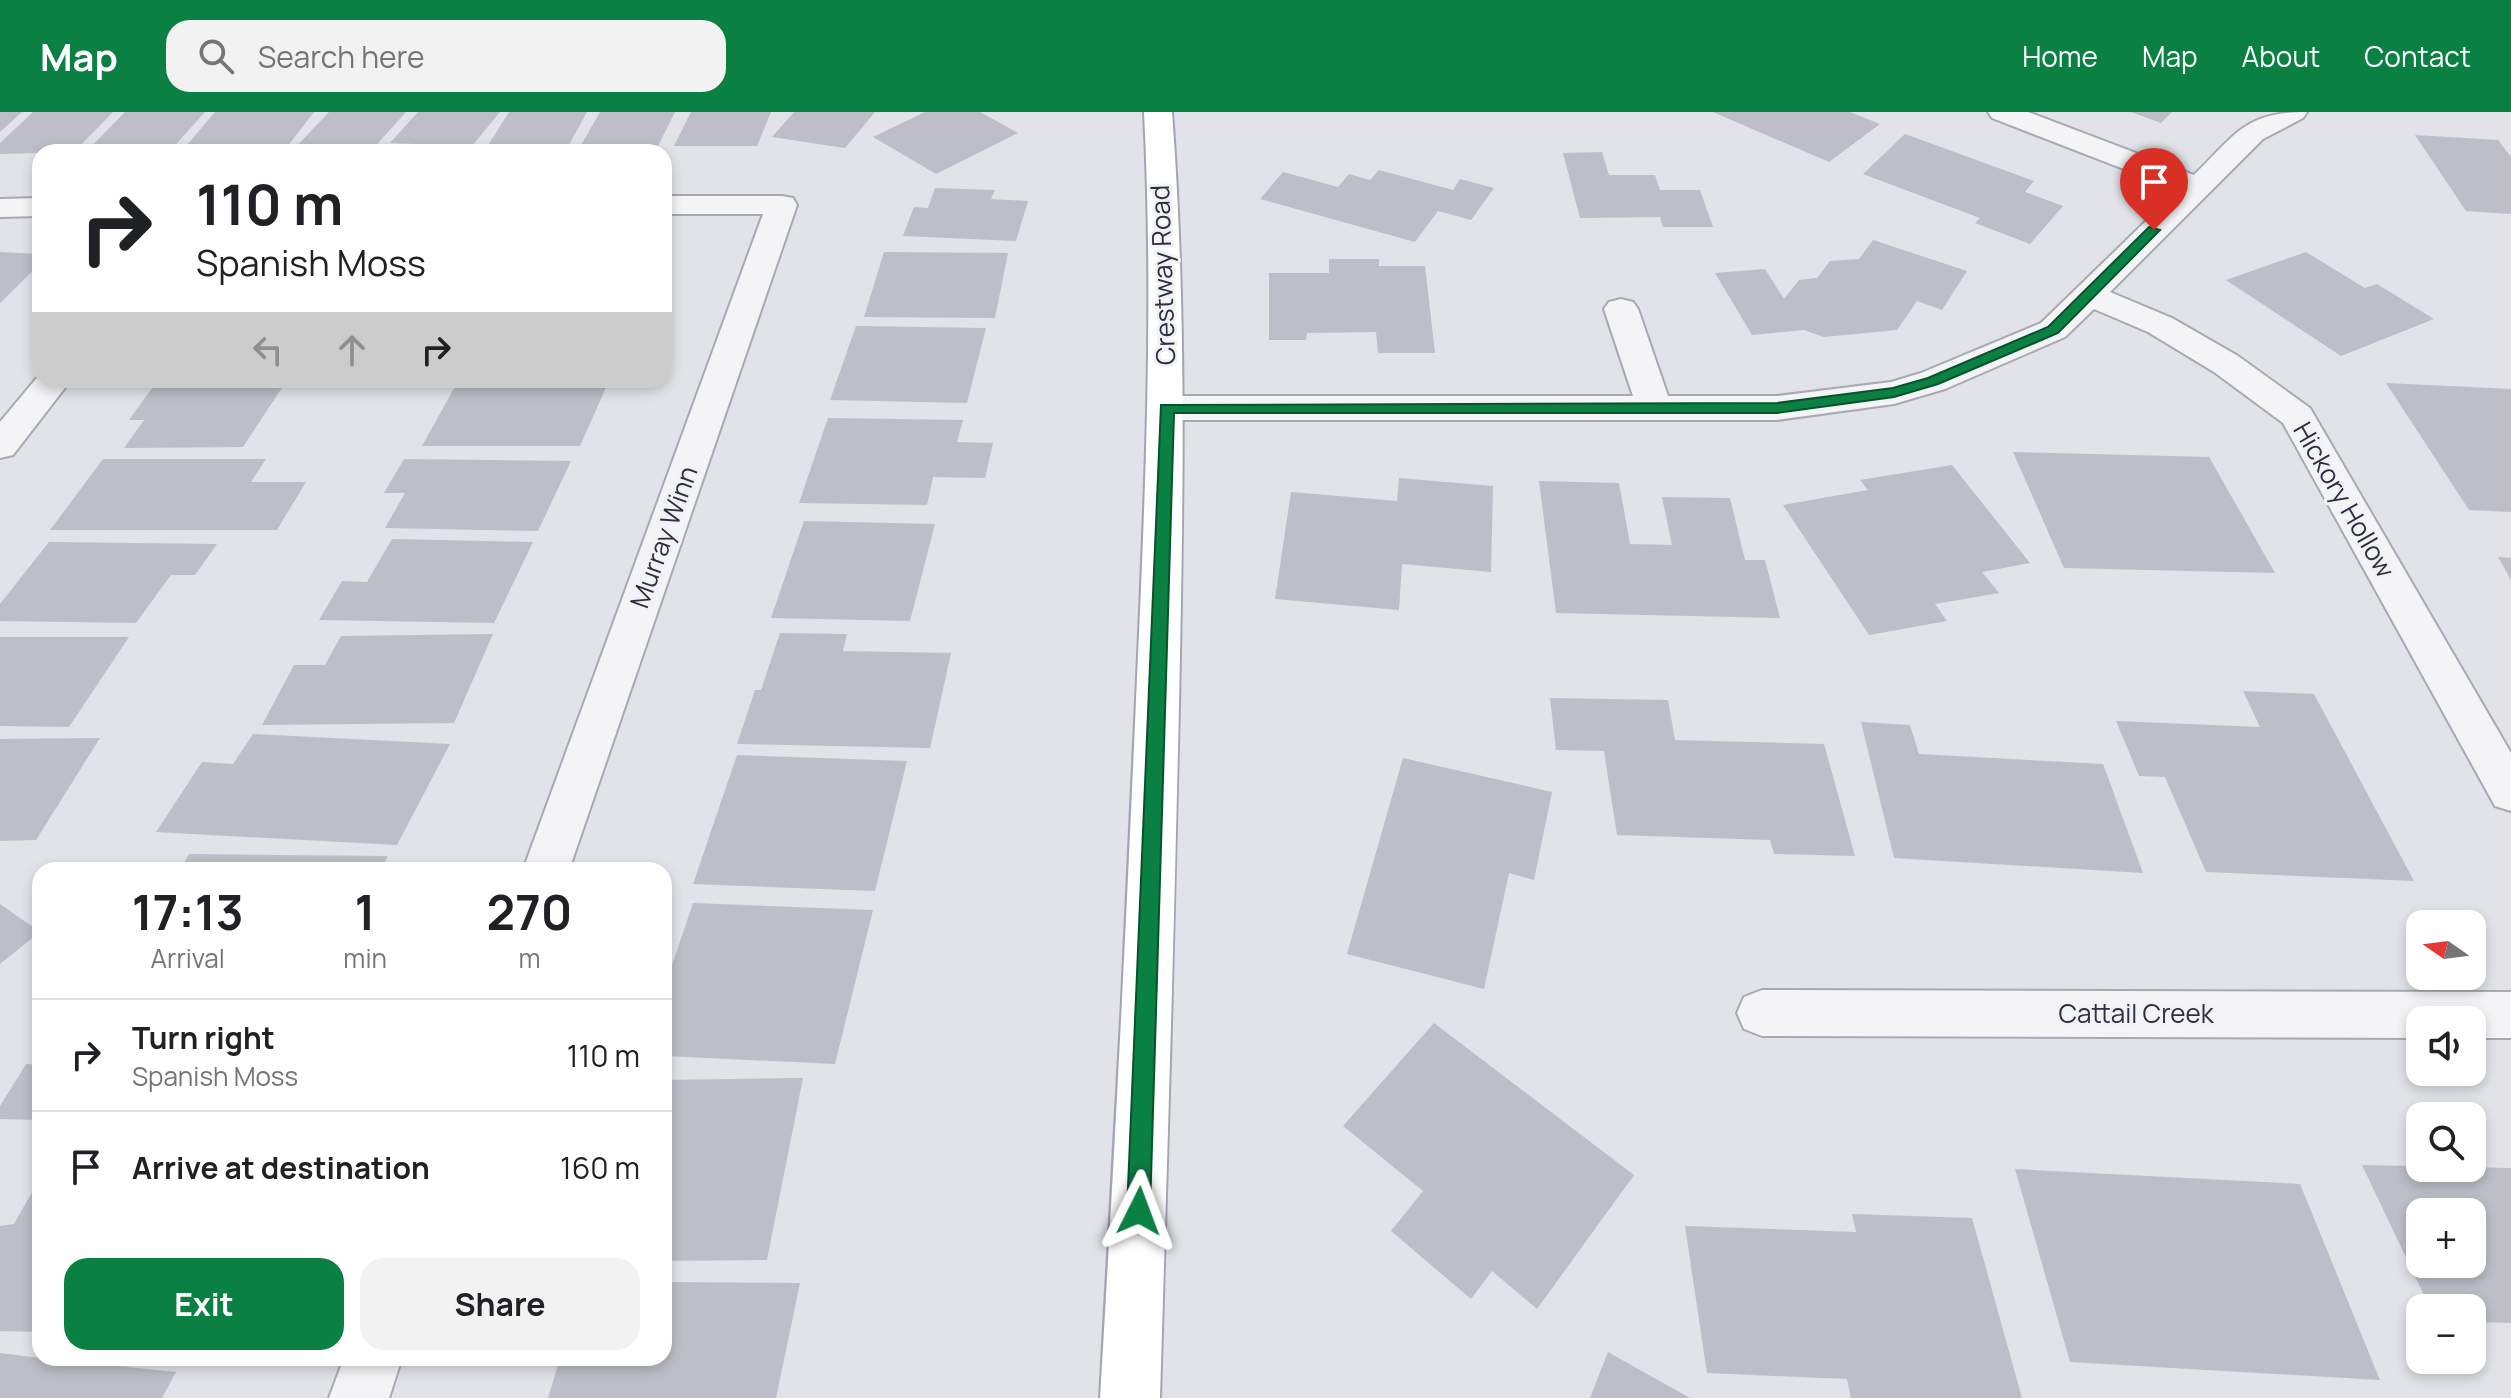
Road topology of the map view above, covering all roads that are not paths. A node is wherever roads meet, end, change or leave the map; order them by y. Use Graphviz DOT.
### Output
graph roads {
  1 [pos="1158,112"];
  2 [pos="2002,112"];
  3 [pos="2293,112"];
  4 [pos="2196,186"];
  5 [pos="672,205"];
  6 [pos="32,207"];
  7 [pos="0,208"];
  8 [pos="2090,295"];
  9 [pos="1621,309"];
  10 [pos="47,388"];
  11 [pos="1654,406"];
  12 [pos="1167,408"];
  13 [pos="0,446"];
  14 [pos="2511,793"];
  15 [pos="549,862"];
  16 [pos="1762,1013"];
  17 [pos="2511,1015"];
  18 [pos="370,1366"];
  19 [pos="359,1398"];
  20 [pos="1130,1398"];
  1 -- 12 [label="main road, Crestway Road"];
  2 -- 4 [label="street"];
  3 -- 4 [label="street"];
  4 -- 8 [label="street"];
  5 -- 15 [label="street, Murray Winn"];
  6 -- 7 [label="street"];
  8 -- 11 [label="street"];
  8 -- 14 [label="street, Hickory Hollow"];
  9 -- 11 [label="street"];
  10 -- 13 [label="street"];
  11 -- 12 [label="street"];
  12 -- 20 [label="main road, Crestway Road"];
  16 -- 17 [label="street, Cattail Creek"];
  18 -- 19 [label="street"];
}
